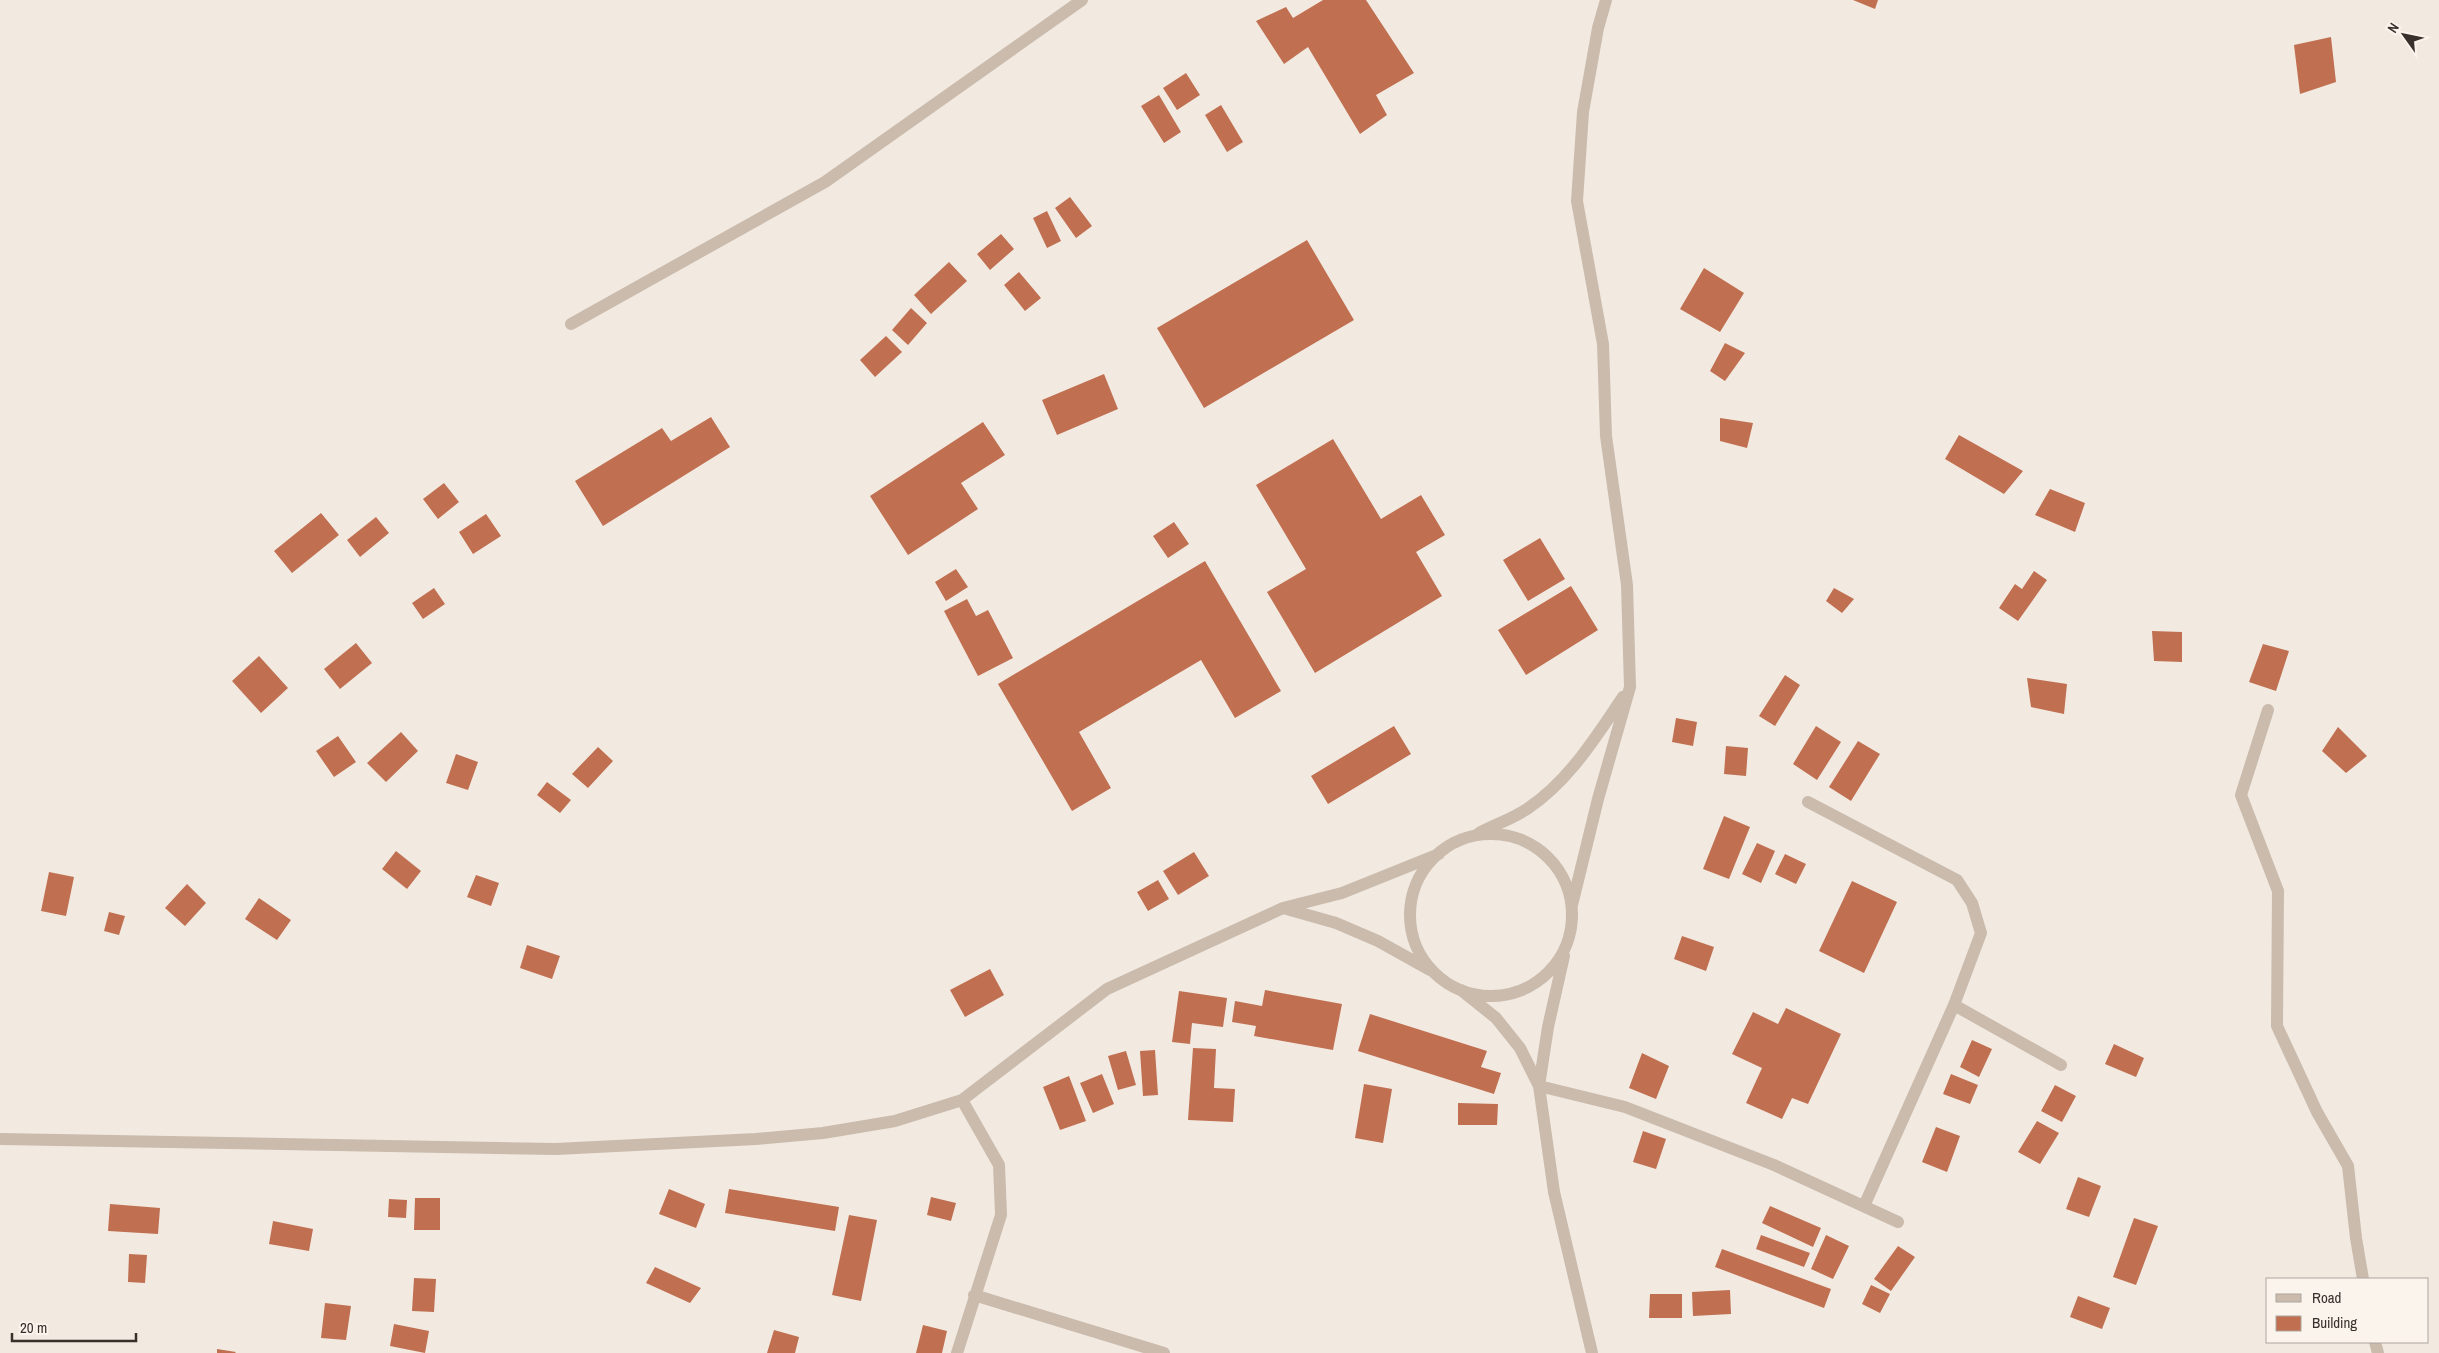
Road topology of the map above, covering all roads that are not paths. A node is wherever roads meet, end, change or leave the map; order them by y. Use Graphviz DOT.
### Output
graph roads {
  1 [pos="1082,0"];
  2 [pos="1606,0"];
  3 [pos="571,324"];
  4 [pos="1630,686"];
  5 [pos="2268,710"];
  6 [pos="1808,802"];
  7 [pos="1468,838"];
  8 [pos="1439,854"];
  9 [pos="1572,905"];
  10 [pos="1283,908"];
  11 [pos="1568,938"];
  12 [pos="1433,972"];
  13 [pos="1461,990"];
  14 [pos="1954,1005"];
  15 [pos="2061,1065"];
  16 [pos="1540,1086"];
  17 [pos="962,1100"];
  18 [pos="0,1139"];
  19 [pos="1864,1206"];
  20 [pos="1898,1222"];
  21 [pos="2363,1278"];
  22 [pos="974,1295"];
  23 [pos="957,1353"];
  24 [pos="1164,1353"];
  25 [pos="1592,1353"];
  1 -- 3 [label="street"];
  2 -- 4 [label="street"];
  4 -- 7 [label="street"];
  4 -- 9 [label="street"];
  5 -- 21 [label="street"];
  6 -- 14 [label="street"];
  7 -- 8 [label="street"];
  7 -- 9 [label="street"];
  8 -- 10 [label="street"];
  8 -- 12 [label="street"];
  9 -- 11 [label="street"];
  10 -- 12 [label="street"];
  10 -- 17 [label="street"];
  11 -- 13 [label="street"];
  11 -- 16 [label="street"];
  12 -- 13 [label="street"];
  13 -- 16 [label="street"];
  14 -- 15 [label="street"];
  14 -- 19 [label="street"];
  16 -- 19 [label="street"];
  16 -- 25 [label="street"];
  17 -- 18 [label="street"];
  17 -- 22 [label="street"];
  19 -- 20 [label="street"];
  22 -- 23 [label="street"];
  22 -- 24 [label="street"];
}
